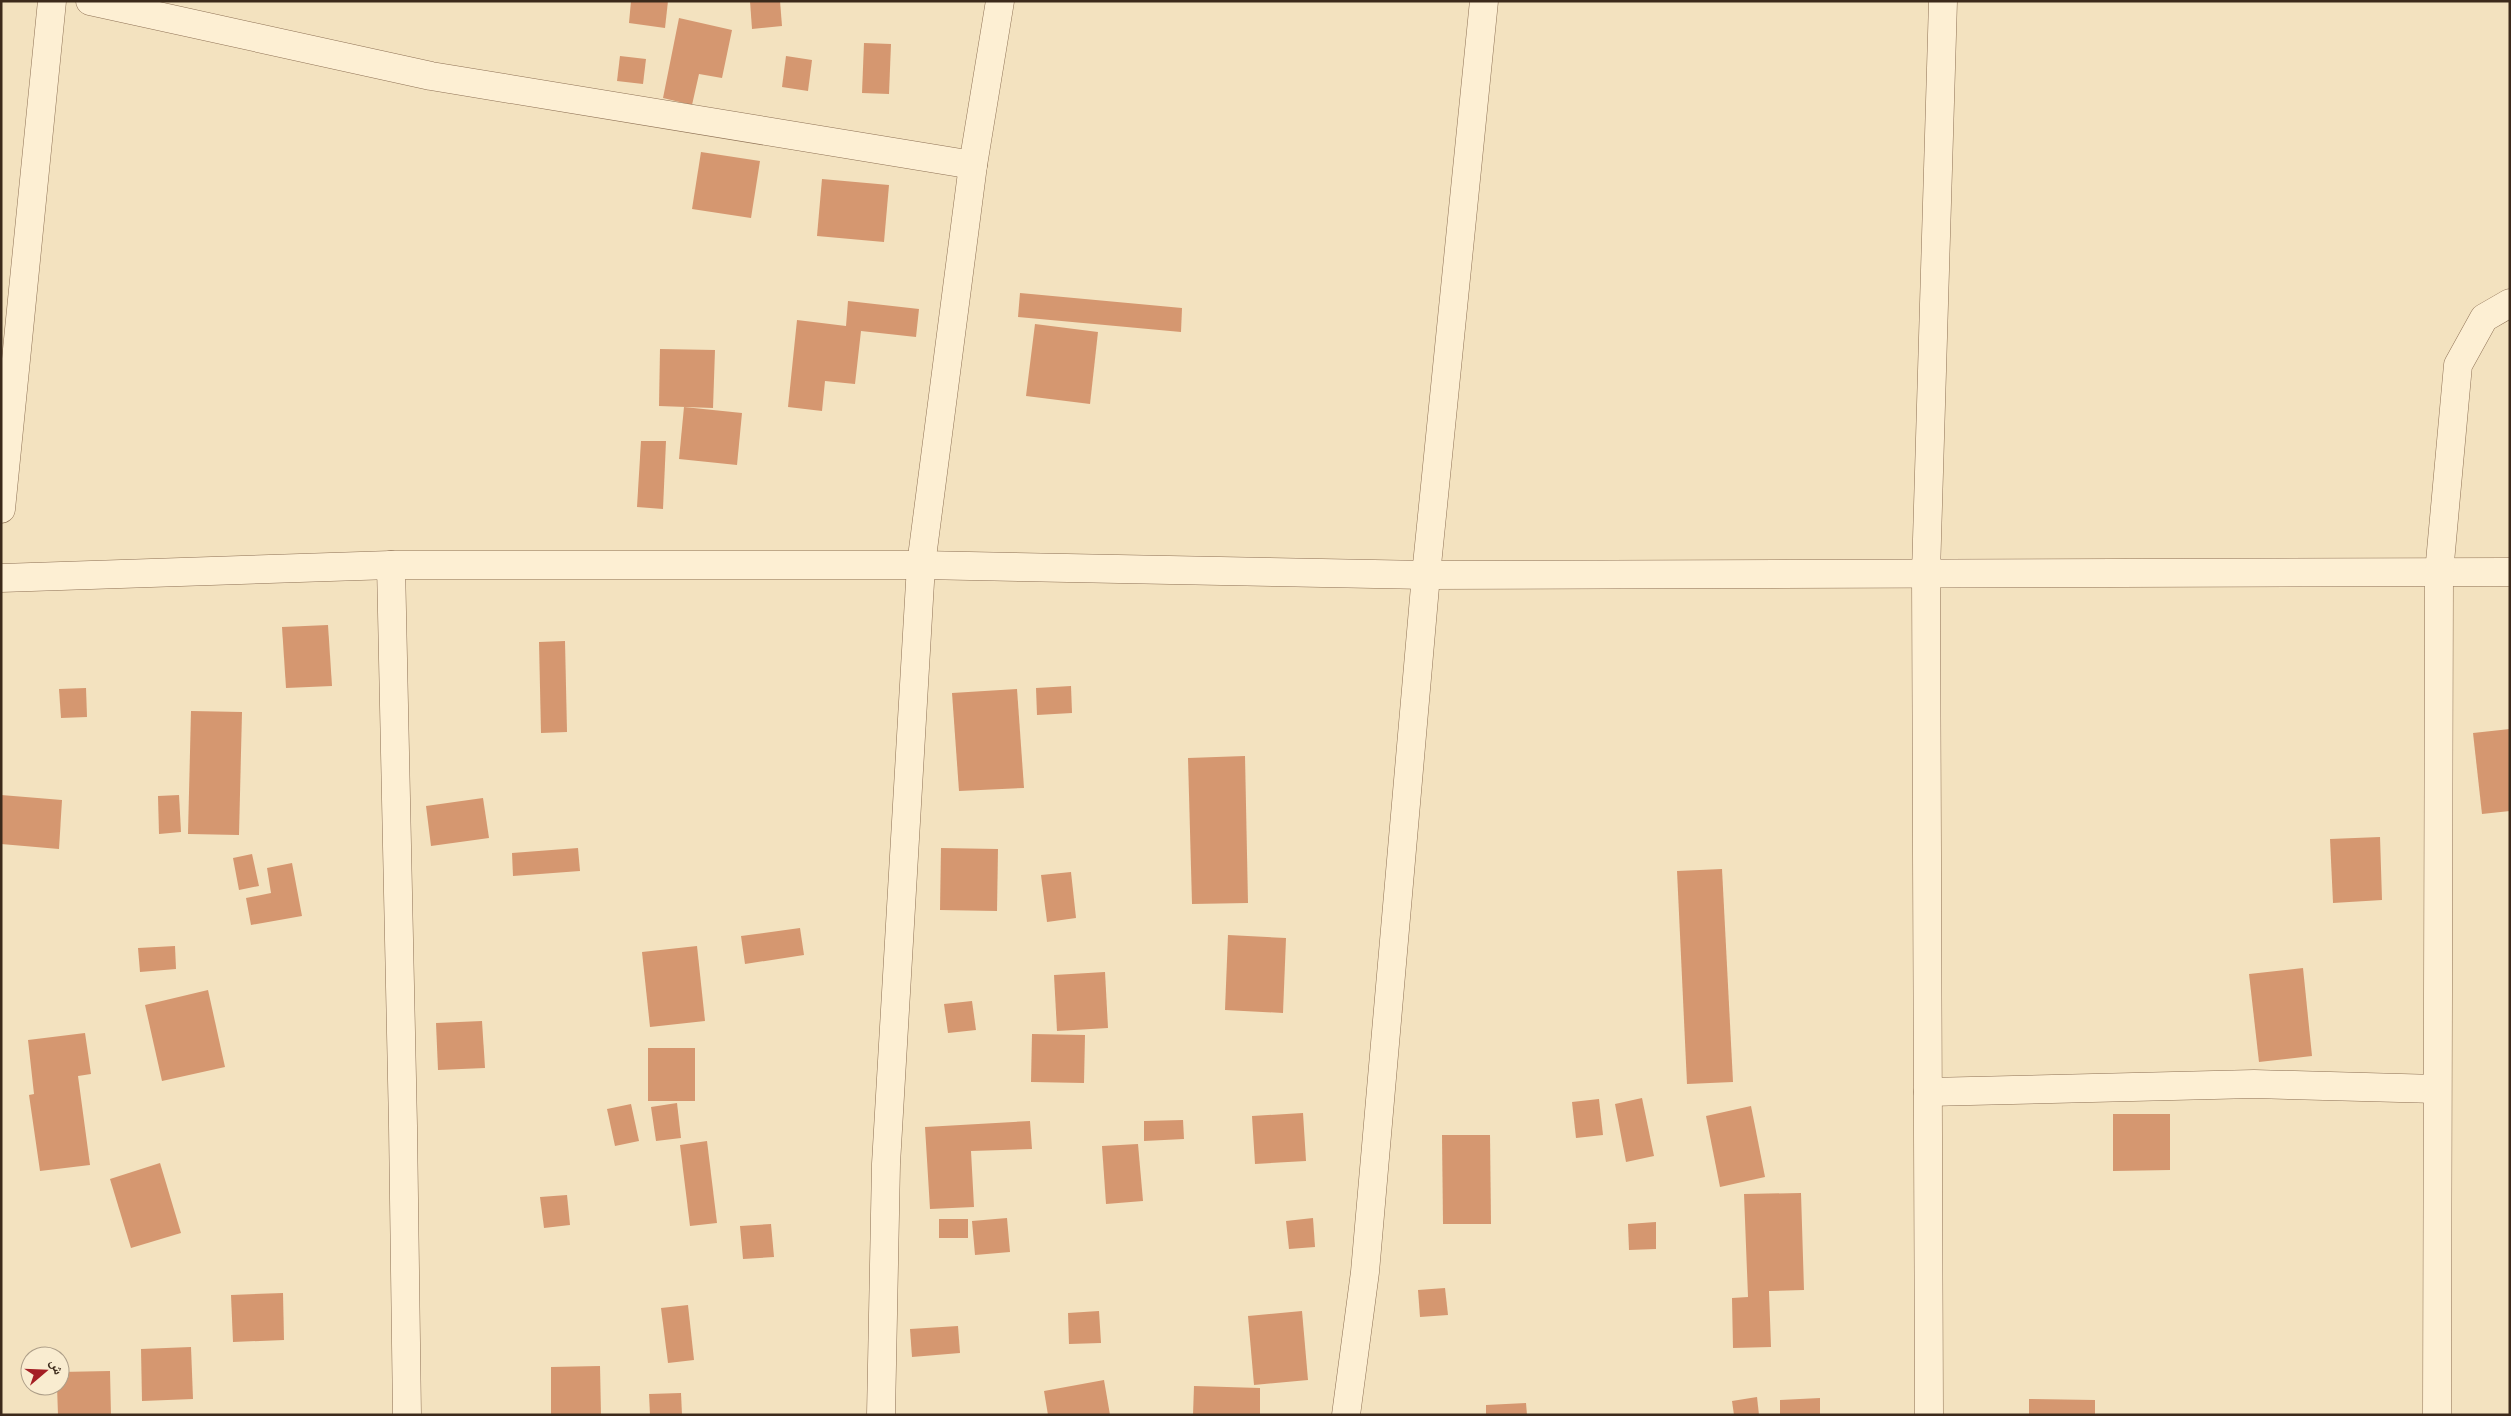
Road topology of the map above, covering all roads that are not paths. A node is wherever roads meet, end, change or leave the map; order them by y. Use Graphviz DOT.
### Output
graph roads {
  1 [pos="52,1"];
  2 [pos="90,1"];
  3 [pos="1000,1"];
  4 [pos="1484,1"];
  5 [pos="1943,1"];
  6 [pos="973,165"];
  7 [pos="2510,303"];
  8 [pos="1,508"];
  9 [pos="391,565"];
  10 [pos="921,565"];
  11 [pos="2510,572"];
  12 [pos="1926,573"];
  13 [pos="2439,573"];
  14 [pos="1426,575"];
  15 [pos="1,578"];
  16 [pos="2437,1089"];
  17 [pos="1928,1092"];
  18 [pos="407,1415"];
  19 [pos="881,1415"];
  20 [pos="1346,1415"];
  21 [pos="1930,1415"];
  22 [pos="2437,1415"];
  1 -- 8 [label="street"];
  2 -- 6 [label="street"];
  3 -- 6 [label="street"];
  4 -- 14 [label="street"];
  5 -- 12 [label="street"];
  6 -- 10 [label="street"];
  7 -- 13 [label="street"];
  9 -- 10 [label="street"];
  9 -- 15 [label="street"];
  9 -- 18 [label="street"];
  10 -- 14 [label="street"];
  10 -- 19 [label="street"];
  11 -- 13 [label="street"];
  12 -- 13 [label="street"];
  12 -- 14 [label="street"];
  12 -- 17 [label="street"];
  13 -- 16 [label="street"];
  14 -- 20 [label="street"];
  16 -- 17 [label="street"];
  16 -- 22 [label="street"];
  17 -- 21 [label="street"];
}
